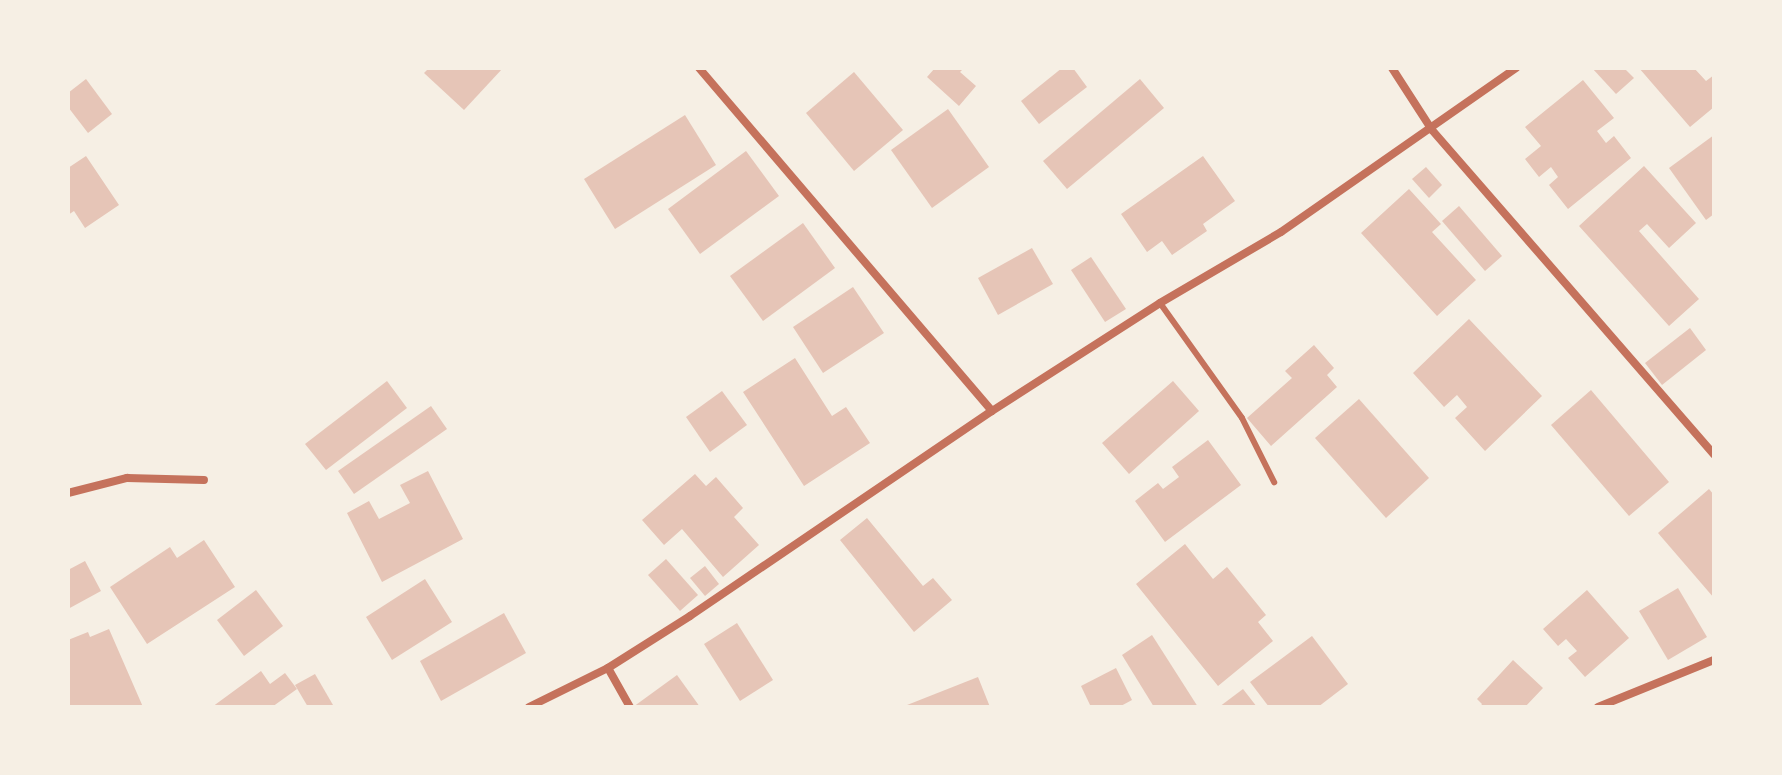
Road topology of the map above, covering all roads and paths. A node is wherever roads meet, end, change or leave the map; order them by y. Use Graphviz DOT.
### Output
graph roads {
  1 [pos="699,68"];
  2 [pos="1392,68"];
  3 [pos="1516,68"];
  4 [pos="1432,130"];
  5 [pos="1160,303"];
  6 [pos="992,411"];
  7 [pos="1714,454"];
  8 [pos="204,480"];
  9 [pos="1274,482"];
  10 [pos="68,493"];
  11 [pos="1714,660"];
  12 [pos="608,668"];
  13 [pos="529,707"];
  14 [pos="630,707"];
  15 [pos="1598,707"];
  1 -- 6 [label="street"];
  2 -- 4 [label="street"];
  3 -- 4 [label="street"];
  4 -- 5 [label="street"];
  4 -- 7 [label="street"];
  5 -- 6 [label="street"];
  5 -- 9 [label="lane"];
  6 -- 12 [label="street"];
  8 -- 10 [label="street"];
  11 -- 15 [label="street"];
  12 -- 13 [label="street"];
  12 -- 14 [label="street"];
}
